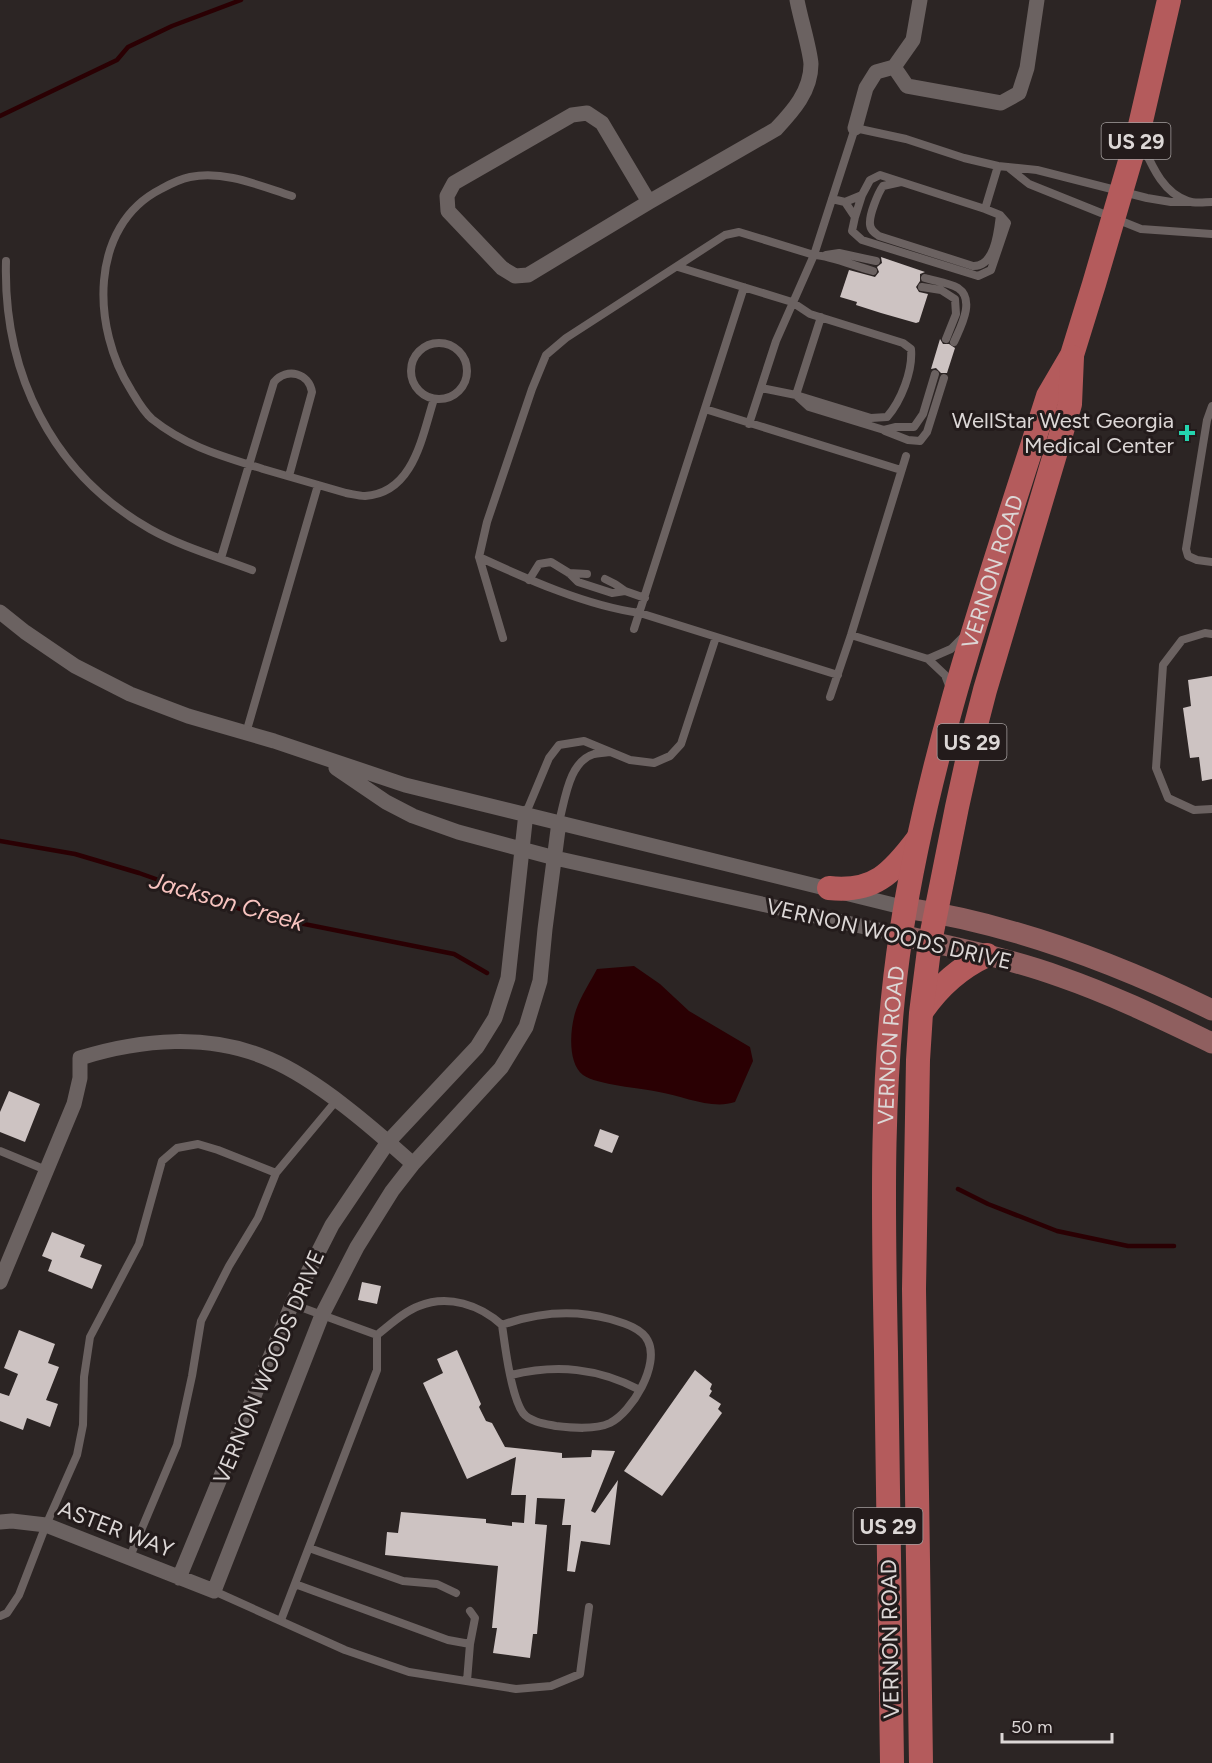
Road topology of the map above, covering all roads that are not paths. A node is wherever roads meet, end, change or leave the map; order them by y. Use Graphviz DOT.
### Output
graph roads {
  1 [pos="797,0"];
  2 [pos="920,0"];
  3 [pos="1037,0"];
  4 [pos="1169,0"];
  5 [pos="894,67"];
  6 [pos="855,128"];
  7 [pos="1138,134"];
  8 [pos="998,166"];
  9 [pos="1010,168"];
  10 [pos="902,182"];
  11 [pos="1121,190"];
  12 [pos="862,195"];
  13 [pos="292,196"];
  14 [pos="1212,197"];
  15 [pos="832,199"];
  16 [pos="845,201"];
  17 [pos="649,202"];
  18 [pos="1190,202"];
  19 [pos="1212,203"];
  20 [pos="985,209"];
  21 [pos="1000,215"];
  22 [pos="855,217"];
  23 [pos="1113,219"];
  24 [pos="1212,234"];
  25 [pos="814,255"];
  26 [pos="826,255"];
  27 [pos="6,261"];
  28 [pos="876,261"];
  29 [pos="678,267"];
  30 [pos="873,271"];
  31 [pos="925,278"];
  32 [pos="922,286"];
  33 [pos="744,287"];
  34 [pos="792,302"];
  35 [pos="821,317"];
  36 [pos="1072,355"];
  37 [pos="935,374"];
  38 [pos="944,378"];
  39 [pos="761,387"];
  40 [pos="796,395"];
  41 [pos="434,399"];
  42 [pos="1212,406"];
  43 [pos="705,409"];
  44 [pos="749,424"];
  45 [pos="884,430"];
  46 [pos="906,456"];
  47 [pos="249,465"];
  48 [pos="901,470"];
  49 [pos="289,476"];
  50 [pos="318,485"];
  51 [pos="479,557"];
  52 [pos="221,558"];
  53 [pos="1212,562"];
  54 [pos="252,570"];
  55 [pos="569,573"];
  56 [pos="587,573"];
  57 [pos="605,579"];
  58 [pos="529,580"];
  59 [pos="625,591"];
  60 [pos="645,598"];
  61 [pos="0,612"];
  62 [pos="640,612"];
  63 [pos="976,624"];
  64 [pos="634,629"];
  65 [pos="1212,634"];
  66 [pos="851,635"];
  67 [pos="716,637"];
  68 [pos="503,638"];
  69 [pos="928,659"];
  70 [pos="838,675"];
  71 [pos="830,697"];
  72 [pos="954,697"];
  73 [pos="246,733"];
  74 [pos="609,752"];
  75 [pos="318,756"];
  76 [pos="1212,808"];
  77 [pos="526,813"];
  78 [pos="559,822"];
  79 [pos="920,835"];
  80 [pos="522,848"];
  81 [pos="555,858"];
  82 [pos="829,888"];
  83 [pos="906,908"];
  84 [pos="936,912"];
  85 [pos="901,935"];
  86 [pos="930,942"];
  87 [pos="987,955"];
  88 [pos="1212,1010"];
  89 [pos="921,1013"];
  90 [pos="1212,1043"];
  91 [pos="336,1101"];
  92 [pos="388,1142"];
  93 [pos="0,1151"];
  94 [pos="413,1164"];
  95 [pos="46,1170"];
  96 [pos="276,1173"];
  97 [pos="0,1282"];
  98 [pos="292,1304"];
  99 [pos="322,1315"];
  100 [pos="502,1324"];
  101 [pos="377,1335"];
  102 [pos="511,1375"];
  103 [pos="640,1390"];
  104 [pos="0,1522"];
  105 [pos="46,1525"];
  106 [pos="309,1548"];
  107 [pos="129,1559"];
  108 [pos="179,1578"];
  109 [pos="295,1584"];
  110 [pos="214,1591"];
  111 [pos="456,1593"];
  112 [pos="589,1606"];
  113 [pos="470,1611"];
  114 [pos="0,1616"];
  115 [pos="282,1620"];
  116 [pos="470,1644"];
  117 [pos="467,1681"];
  118 [pos="892,1763"];
  119 [pos="921,1763"];
  1 -- 17 [label="street"];
  2 -- 5 [label="street"];
  3 -- 5 [label="street"];
  4 -- 7 [label="main road, VERNON ROAD / US 29"];
  5 -- 6 [label="street"];
  6 -- 8 [label="lane"];
  6 -- 15 [label="lane"];
  7 -- 11 [label="main road, VERNON ROAD / US 29"];
  7 -- 18 [label="lane"];
  8 -- 9 [label="lane"];
  8 -- 20 [label="lane"];
  9 -- 11 [label="lane"];
  9 -- 23 [label="lane"];
  10 -- 12 [label="lane"];
  10 -- 20 [label="lane"];
  10 -- 21 [label="lane"];
  11 -- 18 [label="lane"];
  11 -- 23 [label="main road, VERNON ROAD / US 29"];
  12 -- 16 [label="lane"];
  12 -- 22 [label="lane"];
  13 -- 47 [label="lane"];
  14 -- 19 [label="lane"];
  15 -- 16 [label="lane"];
  15 -- 25 [label="lane"];
  16 -- 22 [label="lane"];
  17 -- 17 [label="street"];
  18 -- 19 [label="lane"];
  20 -- 21 [label="lane"];
  21 -- 22 [label="lane"];
  23 -- 24 [label="lane"];
  23 -- 36 [label="main road, VERNON ROAD / US 29"];
  25 -- 26 [label="lane"];
  25 -- 29 [label="lane"];
  25 -- 34 [label="lane"];
  26 -- 28 [label="lane"];
  26 -- 30 [label="lane"];
  27 -- 52 [label="lane"];
  29 -- 33 [label="lane"];
  29 -- 51 [label="lane"];
  31 -- 32 [label="lane"];
  33 -- 34 [label="lane"];
  33 -- 43 [label="lane"];
  34 -- 35 [label="lane"];
  34 -- 39 [label="lane"];
  35 -- 40 [label="lane"];
  35 -- 40 [label="lane"];
  36 -- 63 [label="main road, VERNON ROAD / US 29"];
  36 -- 84 [label="main road, VERNON ROAD / US 29"];
  37 -- 45 [label="lane"];
  38 -- 45 [label="lane"];
  39 -- 40 [label="lane"];
  39 -- 44 [label="lane"];
  40 -- 45 [label="lane"];
  41 -- 41 [label="lane"];
  41 -- 50 [label="lane"];
  42 -- 53 [label="lane"];
  43 -- 44 [label="lane"];
  43 -- 60 [label="lane"];
  44 -- 48 [label="lane"];
  46 -- 48 [label="lane"];
  47 -- 49 [label="lane"];
  47 -- 49 [label="lane"];
  47 -- 52 [label="lane"];
  48 -- 66 [label="lane"];
  49 -- 50 [label="lane"];
  50 -- 73 [label="lane"];
  51 -- 58 [label="lane"];
  51 -- 68 [label="lane"];
  52 -- 54 [label="lane"];
  55 -- 56 [label="lane"];
  55 -- 58 [label="lane"];
  55 -- 59 [label="lane"];
  57 -- 59 [label="lane"];
  58 -- 62 [label="lane"];
  59 -- 60 [label="lane"];
  60 -- 62 [label="lane"];
  61 -- 73 [label="street"];
  62 -- 64 [label="lane"];
  62 -- 67 [label="lane"];
  63 -- 69 [label="lane"];
  63 -- 72 [label="main road, VERNON ROAD / US 29"];
  65 -- 76 [label="lane"];
  66 -- 69 [label="lane"];
  66 -- 70 [label="lane"];
  67 -- 70 [label="lane"];
  67 -- 74 [label="lane"];
  69 -- 72 [label="lane"];
  70 -- 71 [label="lane"];
  72 -- 79 [label="main road, VERNON ROAD / US 29"];
  73 -- 75 [label="street"];
  74 -- 77 [label="lane"];
  74 -- 78 [label="lane"];
  75 -- 77 [label="street"];
  75 -- 80 [label="street"];
  77 -- 78 [label="street, VERNON WOODS DRIVE"];
  77 -- 80 [label="street, VERNON WOODS DRIVE"];
  78 -- 81 [label="street, VERNON WOODS DRIVE"];
  78 -- 82 [label="street, VERNON WOODS DRIVE"];
  79 -- 82 [label="main road"];
  79 -- 83 [label="main road, VERNON ROAD / US 29"];
  80 -- 81 [label="street"];
  80 -- 92 [label="street, VERNON WOODS DRIVE"];
  81 -- 85 [label="street, VERNON WOODS DRIVE"];
  81 -- 94 [label="street, VERNON WOODS DRIVE"];
  82 -- 83 [label="street, VERNON WOODS DRIVE"];
  83 -- 84 [label="street, VERNON WOODS DRIVE"];
  83 -- 85 [label="main road, VERNON ROAD / US 29"];
  84 -- 86 [label="main road, VERNON ROAD / US 29"];
  84 -- 88 [label="street, VERNON WOODS DRIVE"];
  85 -- 86 [label="street, VERNON WOODS DRIVE"];
  85 -- 118 [label="main road, VERNON ROAD / US 29"];
  86 -- 87 [label="street, VERNON WOODS DRIVE"];
  86 -- 89 [label="main road, VERNON ROAD / US 29"];
  87 -- 89 [label="main road"];
  87 -- 90 [label="street, VERNON WOODS DRIVE"];
  89 -- 119 [label="main road, VERNON ROAD / US 29"];
  91 -- 92 [label="street"];
  91 -- 95 [label="street"];
  91 -- 96 [label="lane"];
  92 -- 94 [label="street"];
  92 -- 98 [label="street, VERNON WOODS DRIVE"];
  93 -- 95 [label="lane"];
  94 -- 99 [label="street, VERNON WOODS DRIVE"];
  95 -- 97 [label="street"];
  96 -- 105 [label="lane"];
  96 -- 107 [label="lane"];
  98 -- 99 [label="lane"];
  98 -- 108 [label="street, VERNON WOODS DRIVE"];
  99 -- 101 [label="lane"];
  99 -- 110 [label="street, VERNON WOODS DRIVE"];
  100 -- 101 [label="lane"];
  100 -- 102 [label="lane"];
  100 -- 103 [label="lane"];
  101 -- 106 [label="lane"];
  102 -- 103 [label="lane"];
  102 -- 103 [label="lane"];
  104 -- 105 [label="street, ASTER WAY"];
  105 -- 107 [label="street, ASTER WAY"];
  105 -- 114 [label="lane"];
  106 -- 109 [label="lane"];
  106 -- 111 [label="lane"];
  107 -- 108 [label="street, ASTER WAY"];
  108 -- 110 [label="street, ASTER WAY"];
  109 -- 115 [label="lane"];
  109 -- 116 [label="lane"];
  110 -- 115 [label="lane"];
  112 -- 117 [label="lane"];
  113 -- 116 [label="lane"];
  115 -- 117 [label="lane"];
  116 -- 117 [label="lane"];
}
